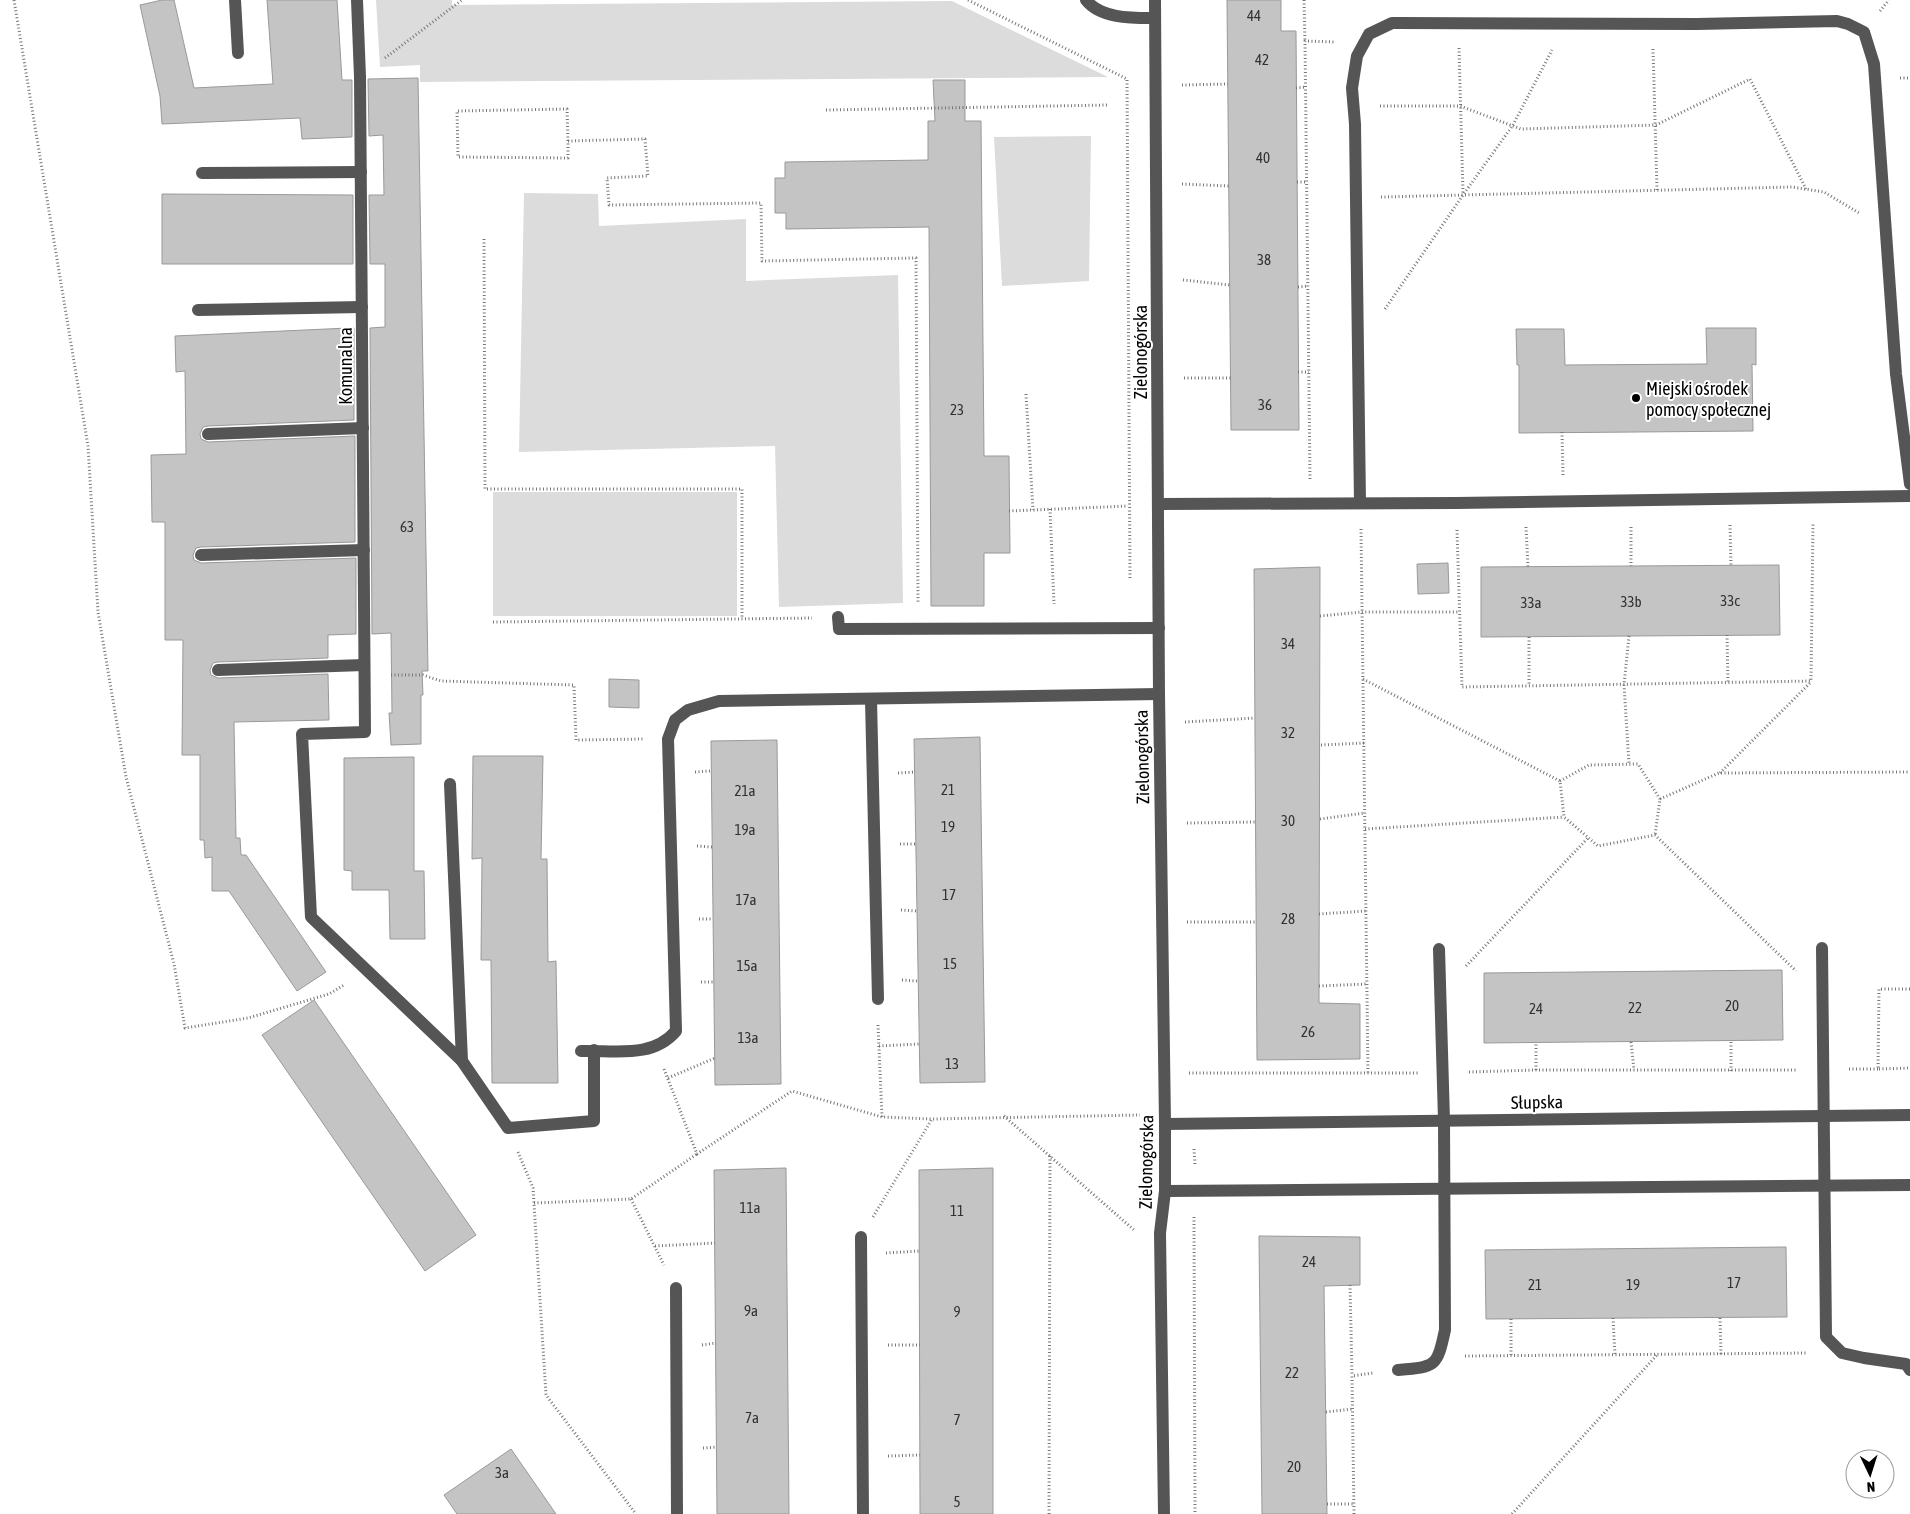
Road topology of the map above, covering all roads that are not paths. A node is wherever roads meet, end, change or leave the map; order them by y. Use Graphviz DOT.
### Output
graph roads {
  1 [pos="235,0"];
  2 [pos="357,0"];
  3 [pos="1086,0"];
  4 [pos="1155,0"];
  5 [pos="1155,18"];
  6 [pos="238,52"];
  7 [pos="361,172"];
  8 [pos="202,174"];
  9 [pos="362,307"];
  10 [pos="198,310"];
  11 [pos="363,428"];
  12 [pos="208,434"];
  13 [pos="1910,484"];
  14 [pos="1910,496"];
  15 [pos="1360,503"];
  16 [pos="1159,504"];
  17 [pos="364,550"];
  18 [pos="201,555"];
  19 [pos="838,617"];
  20 [pos="1159,628"];
  21 [pos="364,665"];
  22 [pos="218,670"];
  23 [pos="1159,694"];
  24 [pos="871,700"];
  25 [pos="450,784"];
  26 [pos="1822,948"];
  27 [pos="1439,949"];
  28 [pos="878,999"];
  29 [pos="462,1061"];
  30 [pos="1824,1115"];
  31 [pos="1910,1115"];
  32 [pos="1444,1120"];
  33 [pos="1165,1124"];
  34 [pos="1910,1185"];
  35 [pos="1824,1186"];
  36 [pos="1444,1188"];
  37 [pos="1165,1191"];
  38 [pos="861,1237"];
  39 [pos="676,1288"];
  40 [pos="1398,1370"];
  41 [pos="1910,1370"];
  42 [pos="677,1514"];
  43 [pos="863,1514"];
  44 [pos="1164,1514"];
  1 -- 6 [label="street"];
  2 -- 7 [label="street, Komunalna"];
  3 -- 5 [label="street"];
  4 -- 5 [label="street, Zielonogórska"];
  5 -- 16 [label="street, Zielonogórska"];
  7 -- 8 [label="street"];
  7 -- 9 [label="street, Komunalna"];
  9 -- 10 [label="street"];
  9 -- 11 [label="street, Komunalna"];
  11 -- 12 [label="street"];
  11 -- 17 [label="street, Komunalna"];
  13 -- 15 [label="street"];
  14 -- 15 [label="street"];
  15 -- 16 [label="street"];
  16 -- 20 [label="street, Zielonogórska"];
  17 -- 18 [label="street"];
  17 -- 21 [label="street, Komunalna"];
  19 -- 20 [label="street"];
  20 -- 23 [label="street, Zielonogórska"];
  21 -- 22 [label="street"];
  21 -- 29 [label="street, Komunalna"];
  23 -- 24 [label="street"];
  23 -- 33 [label="street, Zielonogórska"];
  24 -- 28 [label="street"];
  24 -- 29 [label="street"];
  25 -- 29 [label="street"];
  26 -- 30 [label="street"];
  27 -- 32 [label="street"];
  30 -- 31 [label="street, Słupska"];
  30 -- 32 [label="street, Słupska"];
  30 -- 35 [label="street"];
  32 -- 33 [label="street, Słupska"];
  32 -- 36 [label="street"];
  33 -- 37 [label="street, Zielonogórska"];
  34 -- 35 [label="street"];
  35 -- 36 [label="street"];
  35 -- 41 [label="street"];
  36 -- 37 [label="street"];
  36 -- 40 [label="street"];
  37 -- 44 [label="street, Zielonogórska"];
  38 -- 43 [label="street"];
  39 -- 42 [label="street"];
}
